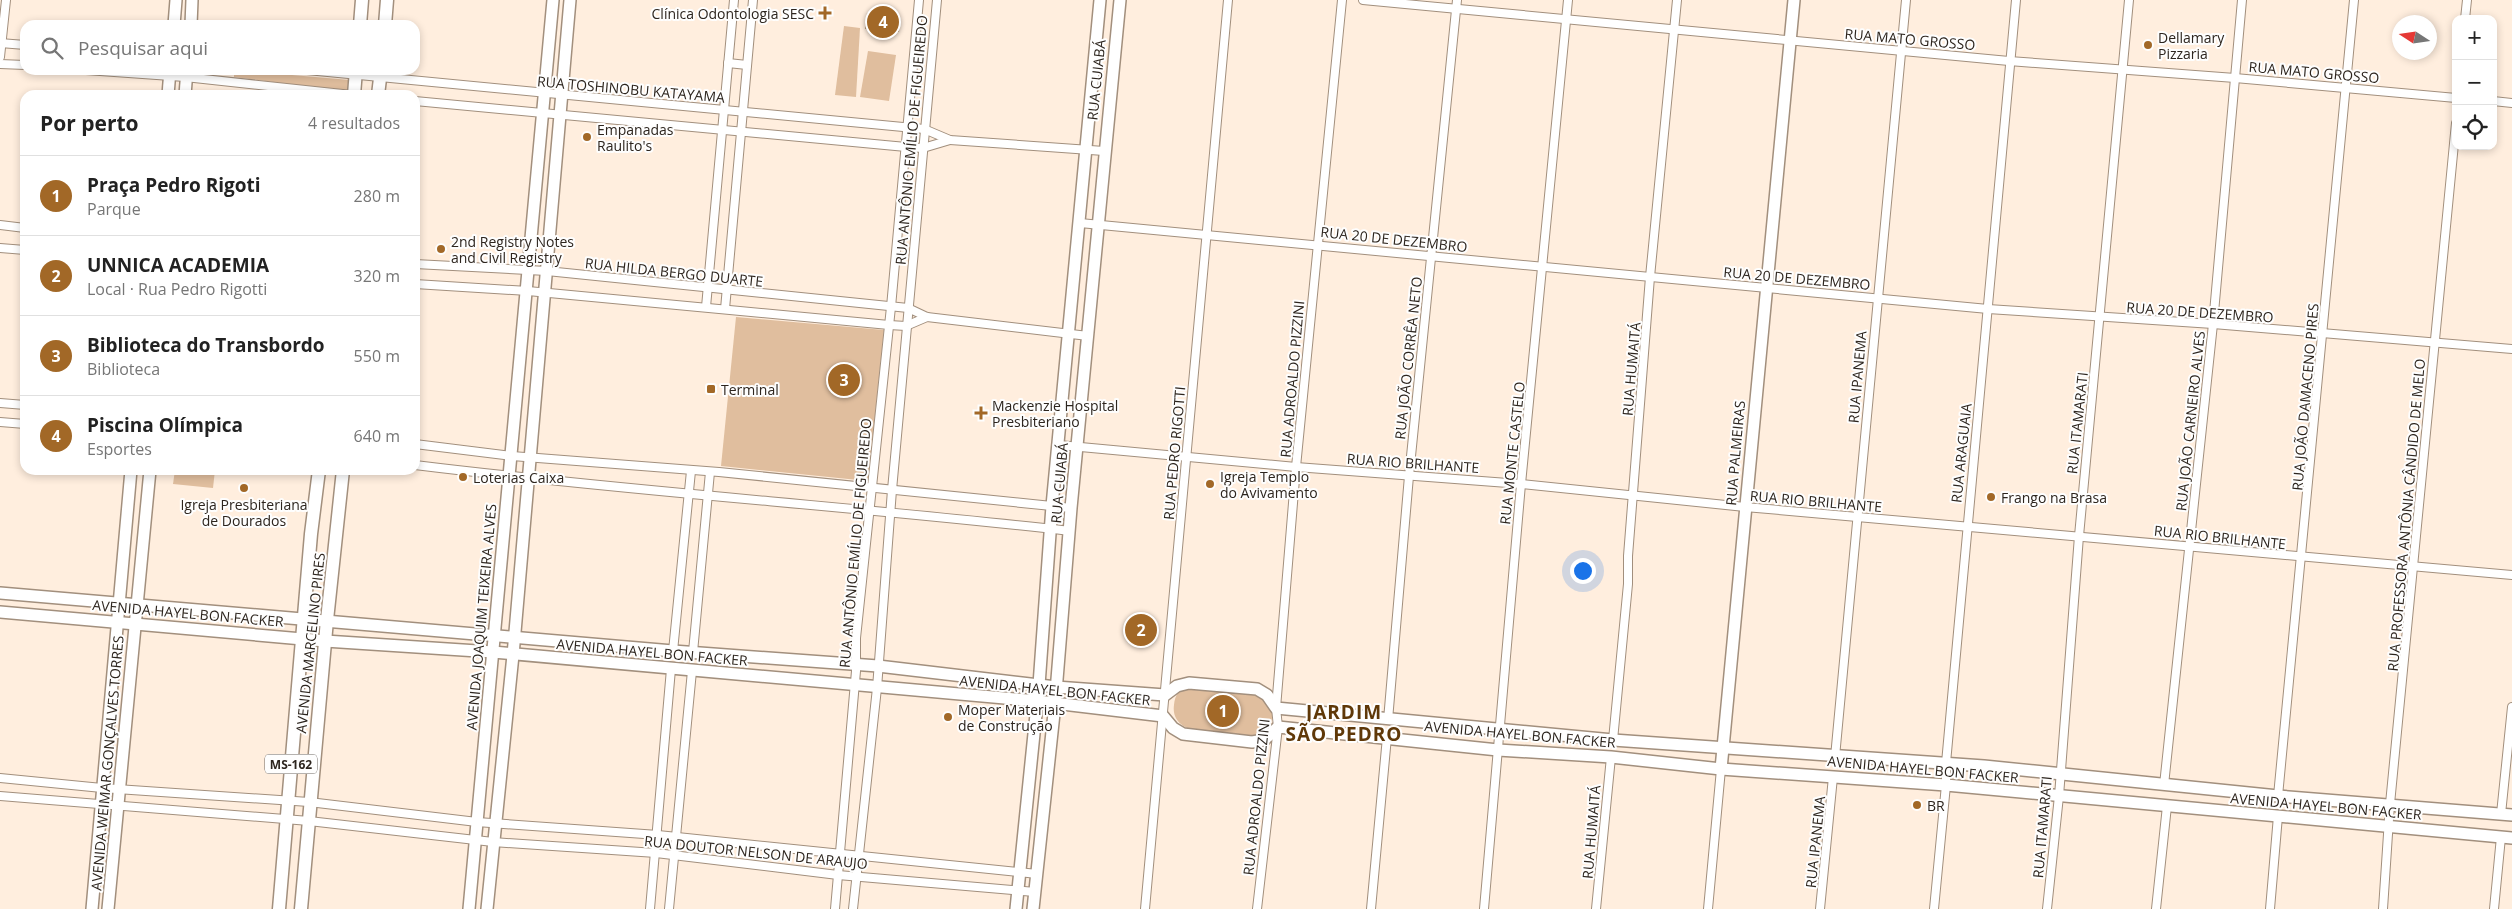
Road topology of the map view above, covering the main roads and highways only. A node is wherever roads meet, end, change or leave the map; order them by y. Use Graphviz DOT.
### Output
graph roads {
  1 [pos="176,0"];
  2 [pos="192,0"];
  3 [pos="362,0"];
  4 [pos="387,0"];
  5 [pos="553,0"];
  6 [pos="570,0"];
  7 [pos="1100,0"];
  8 [pos="1120,0"];
  9 [pos="1794,0"];
  10 [pos="174,20"];
  11 [pos="191,20"];
  12 [pos="360,20"];
  13 [pos="385,20"];
  14 [pos="170,75"];
  15 [pos="187,75"];
  16 [pos="356,75"];
  17 [pos="380,75"];
  18 [pos="168,90"];
  19 [pos="185,90"];
  20 [pos="354,90"];
  21 [pos="378,90"];
  22 [pos="131,475"];
  23 [pos="149,475"];
  24 [pos="318,475"];
  25 [pos="342,475"];
  26 [pos="1048,573"];
  27 [pos="1066,575"];
  28 [pos="0,593"];
  29 [pos="119,602"];
  30 [pos="136,603"];
  31 [pos="0,612"];
  32 [pos="304,619"];
  33 [pos="326,620"];
  34 [pos="117,622"];
  35 [pos="135,624"];
  36 [pos="495,634"];
  37 [pos="514,637"];
  38 [pos="302,638"];
  39 [pos="325,641"];
  40 [pos="493,652"];
  41 [pos="513,655"];
  42 [pos="1039,685"];
  43 [pos="1056,687"];
  44 [pos="1037,701"];
  45 [pos="1055,704"];
  46 [pos="1723,749"];
  47 [pos="1721,769"];
  48 [pos="2506,814"];
  49 [pos="2506,837"];
  50 [pos="92,909"];
  51 [pos="108,909"];
  52 [pos="280,909"];
  53 [pos="301,909"];
  54 [pos="469,909"];
  55 [pos="487,909"];
  56 [pos="1016,909"];
  57 [pos="1034,909"];
  1 -- 10 [label="main road"];
  2 -- 11 [label="main road"];
  3 -- 12 [label="main road"];
  4 -- 13 [label="main road"];
  5 -- 36 [label="main road, AVENIDA JOAQUIM TEIXEIRA ALVES"];
  6 -- 37 [label="main road"];
  7 -- 26 [label="main road, RUA CUIABÁ"];
  8 -- 27 [label="main road, RUA CUIABÁ"];
  9 -- 46 [label="main road, RUA PALMEIRAS"];
  14 -- 18 [label="main road"];
  15 -- 19 [label="main road"];
  16 -- 20 [label="main road"];
  17 -- 21 [label="main road"];
  22 -- 29 [label="main road, AVENIDA WEIMAR GONÇALVES TORRES"];
  23 -- 30 [label="main road, AVENIDA WEIMAR GONÇALVES TORRES"];
  24 -- 32 [label="main road, AVENIDA MARCELINO PIRES / MS-162"];
  25 -- 33 [label="main road, AVENIDA MARCELINO PIRES / MS-162"];
  26 -- 27 [label="main road"];
  26 -- 42 [label="main road, RUA CUIABÁ"];
  27 -- 43 [label="main road, RUA CUIABÁ"];
  28 -- 29 [label="main road, AVENIDA HAYEL BON FACKER"];
  29 -- 30 [label="main road, AVENIDA HAYEL BON FACKER"];
  29 -- 34 [label="main road, AVENIDA WEIMAR GONÇALVES TORRES"];
  30 -- 32 [label="main road, AVENIDA HAYEL BON FACKER"];
  30 -- 35 [label="main road, AVENIDA WEIMAR GONÇALVES TORRES"];
  31 -- 34 [label="main road, AVENIDA HAYEL BON FACKER"];
  32 -- 33 [label="main road, AVENIDA HAYEL BON FACKER"];
  32 -- 38 [label="main road, AVENIDA MARCELINO PIRES / MS-162"];
  33 -- 36 [label="main road, AVENIDA HAYEL BON FACKER"];
  33 -- 39 [label="main road, AVENIDA MARCELINO PIRES / MS-162"];
  34 -- 35 [label="main road, AVENIDA HAYEL BON FACKER"];
  34 -- 50 [label="main road, AVENIDA WEIMAR GONÇALVES TORRES"];
  35 -- 38 [label="main road, AVENIDA HAYEL BON FACKER"];
  35 -- 51 [label="main road, AVENIDA WEIMAR GONÇALVES TORRES"];
  36 -- 37 [label="main road, AVENIDA HAYEL BON FACKER"];
  36 -- 40 [label="main road, AVENIDA JOAQUIM TEIXEIRA ALVES"];
  37 -- 41 [label="main road"];
  37 -- 42 [label="main road, AVENIDA HAYEL BON FACKER"];
  38 -- 39 [label="main road, AVENIDA HAYEL BON FACKER"];
  38 -- 52 [label="main road, AVENIDA MARCELINO PIRES / MS-162"];
  39 -- 40 [label="main road, AVENIDA HAYEL BON FACKER"];
  39 -- 53 [label="main road, AVENIDA MARCELINO PIRES / MS-162"];
  40 -- 41 [label="main road, AVENIDA HAYEL BON FACKER"];
  40 -- 54 [label="main road, AVENIDA JOAQUIM TEIXEIRA ALVES"];
  41 -- 44 [label="main road, AVENIDA HAYEL BON FACKER"];
  41 -- 55 [label="main road"];
  42 -- 43 [label="main road, AVENIDA HAYEL BON FACKER"];
  42 -- 44 [label="main road, RUA CUIABÁ"];
  43 -- 45 [label="main road, RUA CUIABÁ"];
  43 -- 46 [label="main road, AVENIDA HAYEL BON FACKER"];
  44 -- 45 [label="main road, AVENIDA HAYEL BON FACKER"];
  44 -- 56 [label="main road, RUA CUIABÁ"];
  45 -- 47 [label="main road, AVENIDA HAYEL BON FACKER"];
  45 -- 57 [label="main road, RUA CUIABÁ"];
  46 -- 47 [label="main road, RUA PALMEIRAS"];
  46 -- 48 [label="main road, AVENIDA HAYEL BON FACKER"];
  47 -- 49 [label="main road, AVENIDA HAYEL BON FACKER"];
}
